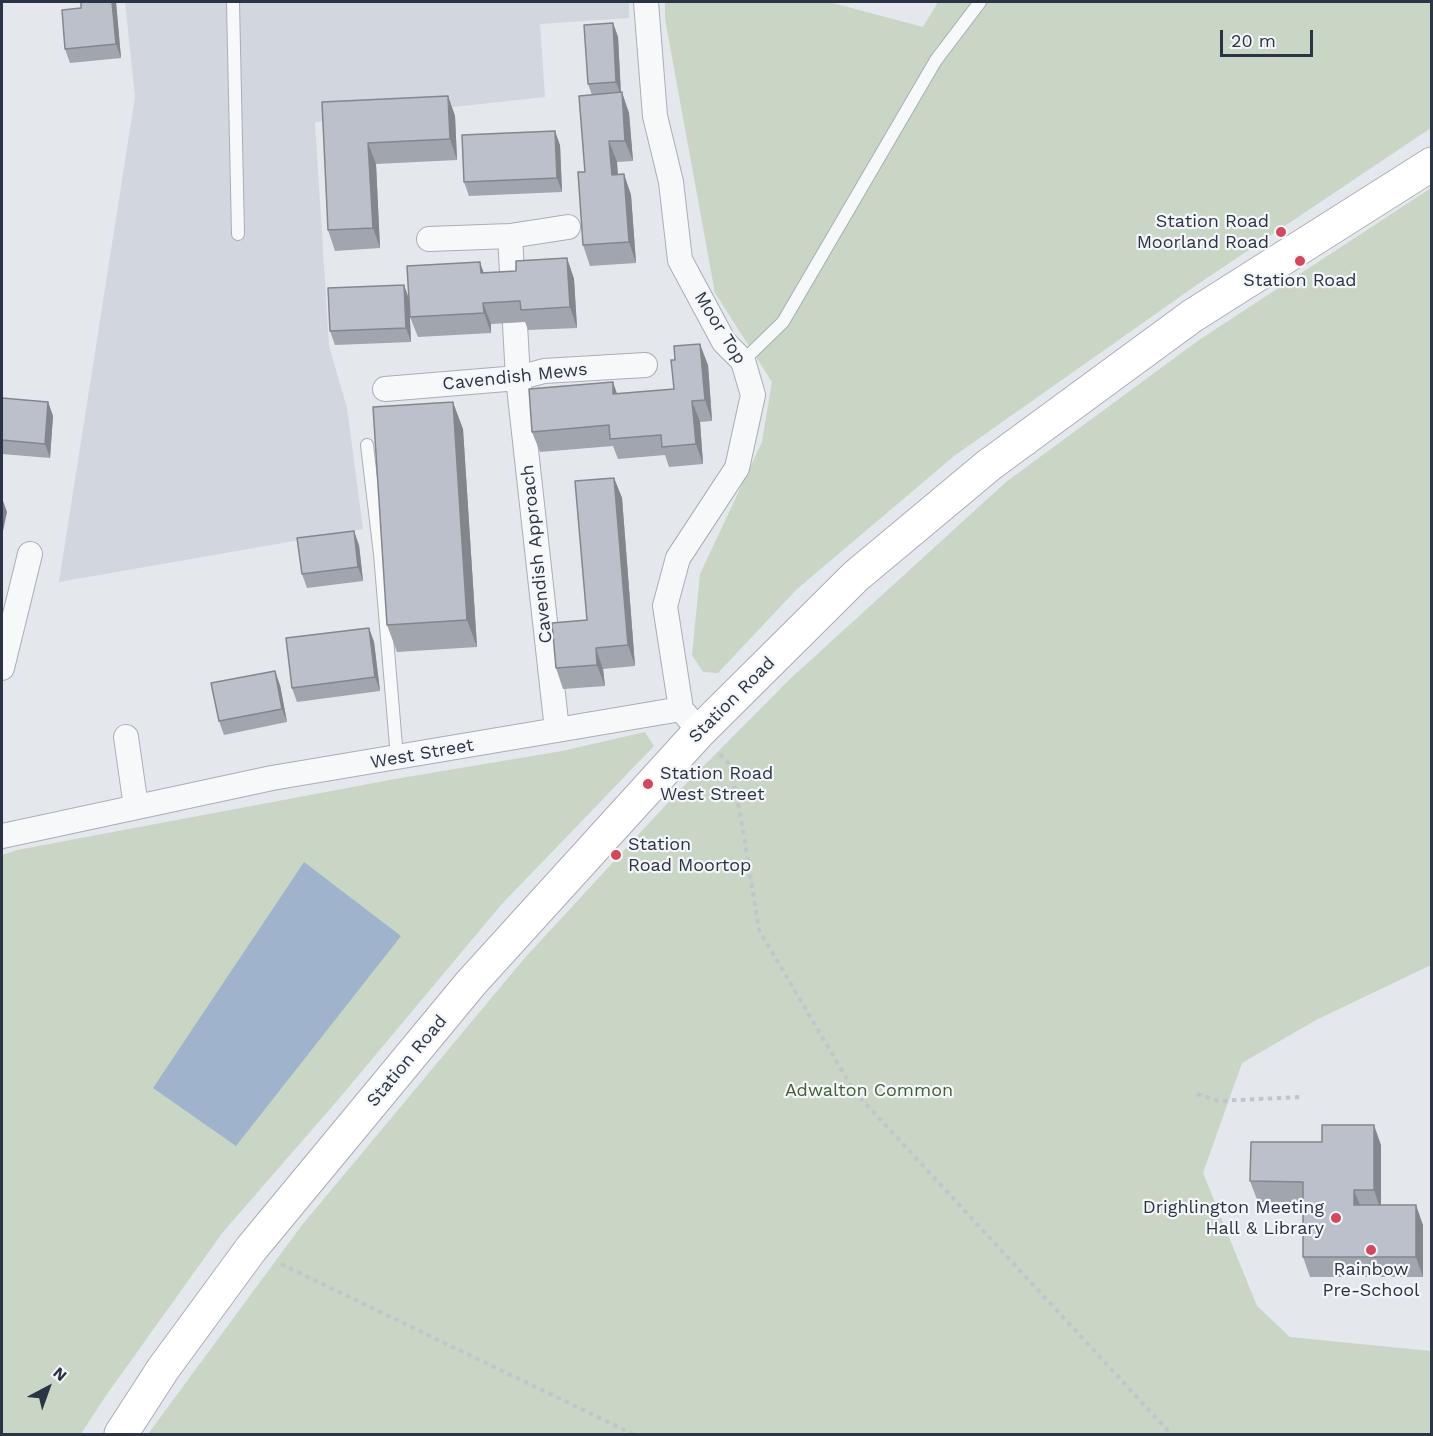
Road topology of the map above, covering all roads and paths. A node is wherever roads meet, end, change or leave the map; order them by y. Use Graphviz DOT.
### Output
graph roads {
  1 [pos="233,2"];
  2 [pos="646,2"];
  3 [pos="980,2"];
  4 [pos="1431,164"];
  5 [pos="568,227"];
  6 [pos="238,234"];
  7 [pos="510,236"];
  8 [pos="429,239"];
  9 [pos="744,362"];
  10 [pos="645,365"];
  11 [pos="518,378"];
  12 [pos="385,389"];
  13 [pos="367,445"];
  14 [pos="30,554"];
  15 [pos="2,668"];
  16 [pos="690,720"];
  17 [pos="557,730"];
  18 [pos="126,737"];
  19 [pos="397,758"];
  20 [pos="136,807"];
  21 [pos="3,828"];
  22 [pos="1197,1094"];
  23 [pos="1301,1097"];
  24 [pos="251,1249"];
  25 [pos="121,1434"];
  26 [pos="633,1434"];
  27 [pos="1171,1434"];
  1 -- 6 [label="lane"];
  2 -- 9 [label="street, Moor Top"];
  3 -- 9 [label="lane"];
  4 -- 16 [label="main road, Station Road"];
  5 -- 7 [label="street"];
  7 -- 8 [label="street"];
  7 -- 11 [label="street, Cavendish Approach"];
  9 -- 16 [label="street, Moor Top"];
  10 -- 11 [label="street, Cavendish Mews"];
  11 -- 12 [label="street, Cavendish Mews"];
  11 -- 17 [label="street, Cavendish Approach"];
  13 -- 19 [label="lane"];
  14 -- 15 [label="street"];
  16 -- 17 [label="street, West Street"];
  16 -- 24 [label="main road, Station Road"];
  16 -- 27 [label="path"];
  17 -- 19 [label="street, West Street"];
  18 -- 20 [label="street"];
  19 -- 20 [label="street, West Street"];
  20 -- 21 [label="street, West Street"];
  22 -- 23 [label="path"];
  24 -- 25 [label="main road, Station Road"];
  24 -- 26 [label="path"];
}
